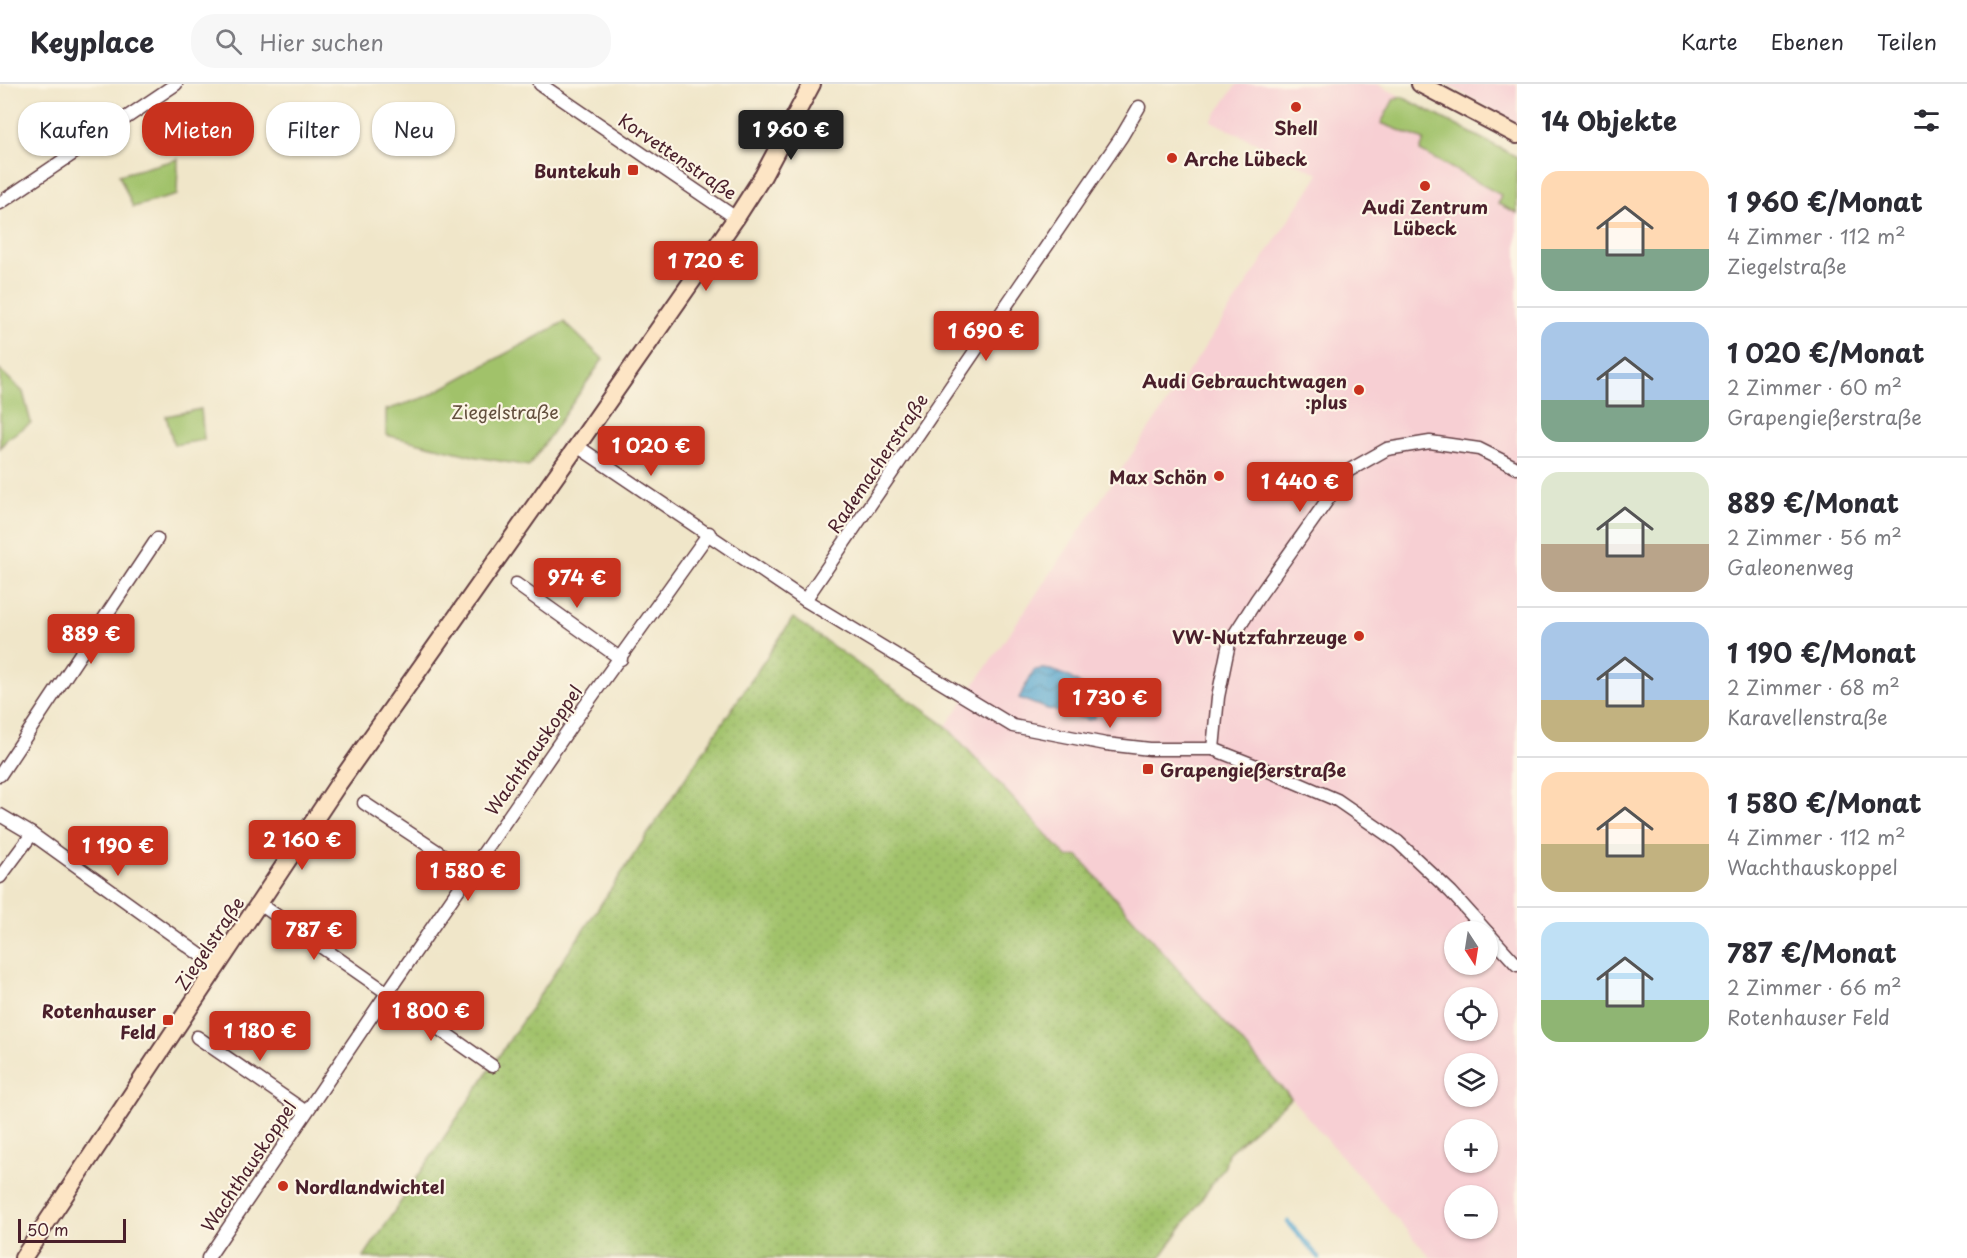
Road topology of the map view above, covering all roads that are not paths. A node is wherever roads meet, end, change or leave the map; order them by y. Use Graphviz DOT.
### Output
graph roads {
  1 [pos="176,84"];
  2 [pos="540,84"];
  3 [pos="812,84"];
  4 [pos="1420,84"];
  5 [pos="1140,107"];
  6 [pos="1517,135"];
  7 [pos="0,203"];
  8 [pos="736,218"];
  9 [pos="577,446"];
  10 [pos="1517,468"];
  11 [pos="709,533"];
  12 [pos="157,539"];
  13 [pos="516,584"];
  14 [pos="805,600"];
  15 [pos="621,659"];
  16 [pos="1213,749"];
  17 [pos="0,775"];
  18 [pos="364,803"];
  19 [pos="0,815"];
  20 [pos="32,834"];
  21 [pos="470,873"];
  22 [pos="0,877"];
  23 [pos="260,904"];
  24 [pos="1477,921"];
  25 [pos="1498,944"];
  26 [pos="1517,965"];
  27 [pos="217,967"];
  28 [pos="387,993"];
  29 [pos="197,1037"];
  30 [pos="492,1066"];
  31 [pos="306,1112"];
  32 [pos="22,1258"];
  33 [pos="208,1258"];
  1 -- 7 [label="street"];
  2 -- 8 [label="street, Korvettenstraße"];
  3 -- 8 [label="main road, Ziegelstraße"];
  4 -- 6 [label="main road"];
  5 -- 14 [label="street, Rademacherstraße"];
  8 -- 9 [label="main road, Ziegelstraße"];
  9 -- 11 [label="street"];
  9 -- 23 [label="main road, Ziegelstraße"];
  10 -- 16 [label="street"];
  11 -- 14 [label="street"];
  11 -- 15 [label="street, Wachthauskoppel"];
  12 -- 17 [label="street"];
  13 -- 15 [label="street"];
  14 -- 16 [label="street"];
  15 -- 21 [label="street, Wachthauskoppel"];
  16 -- 24 [label="street"];
  18 -- 21 [label="street"];
  19 -- 20 [label="street"];
  20 -- 22 [label="street"];
  20 -- 27 [label="street"];
  21 -- 28 [label="street, Wachthauskoppel"];
  23 -- 27 [label="main road, Ziegelstraße"];
  23 -- 28 [label="street"];
  25 -- 26 [label="street"];
  27 -- 32 [label="main road, Ziegelstraße"];
  28 -- 30 [label="street"];
  28 -- 31 [label="street, Wachthauskoppel"];
  29 -- 31 [label="street"];
  31 -- 33 [label="street, Wachthauskoppel"];
}
